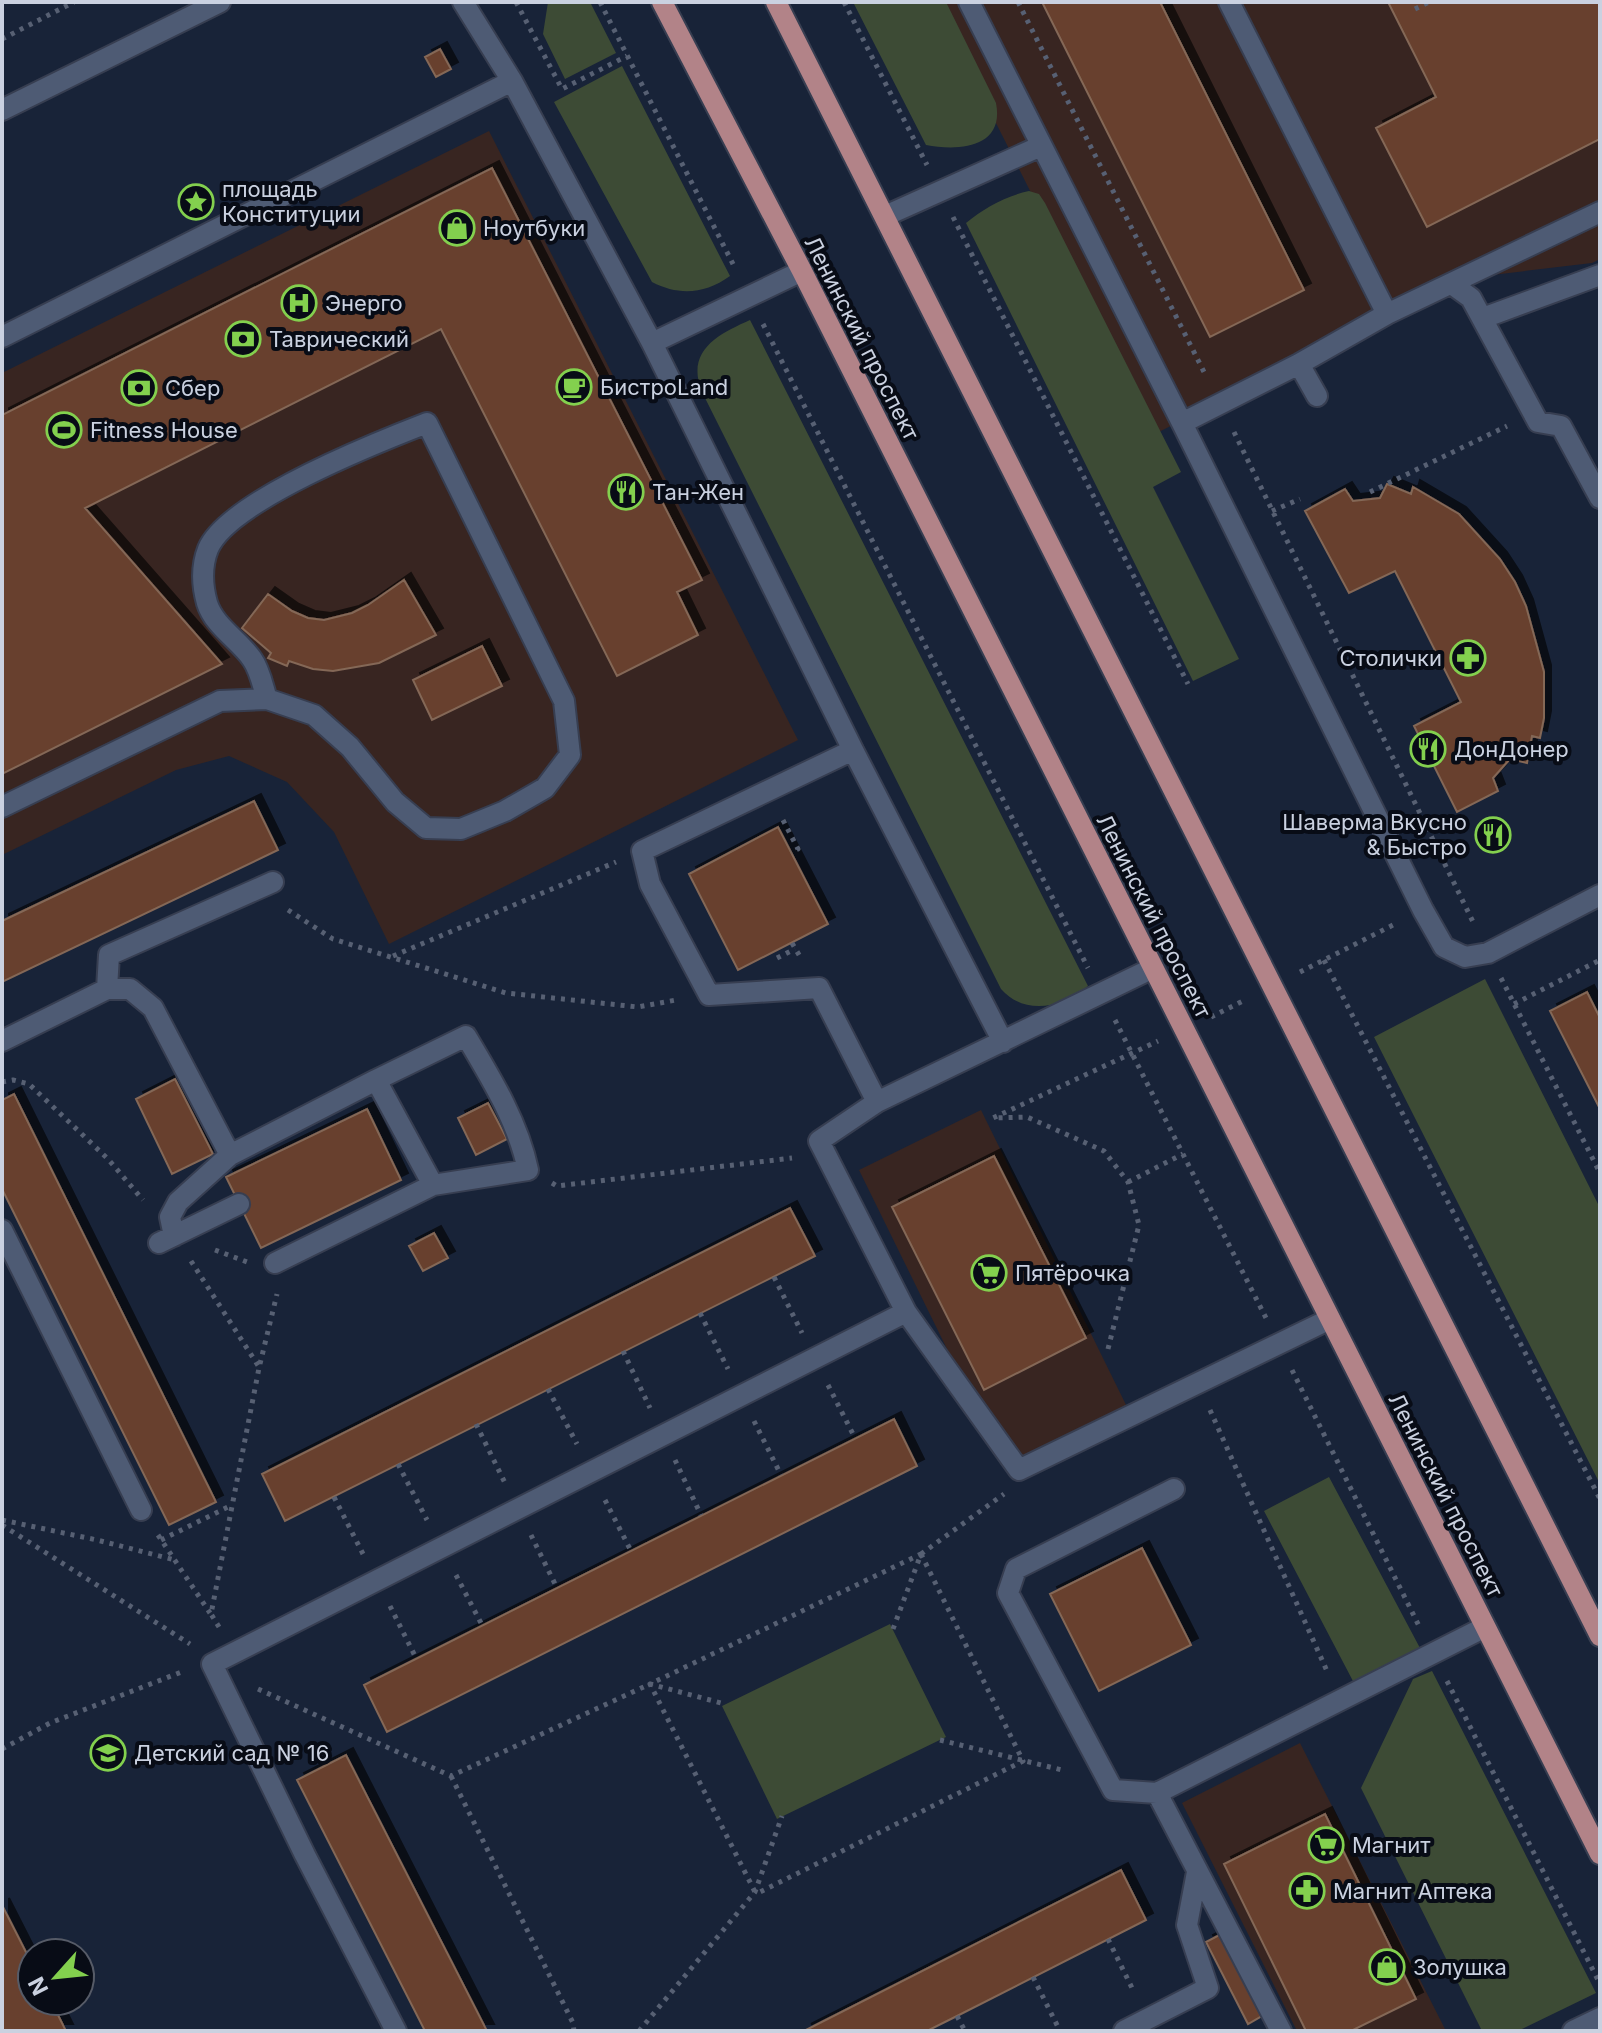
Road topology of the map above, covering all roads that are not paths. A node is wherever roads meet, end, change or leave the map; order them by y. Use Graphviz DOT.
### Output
graph roads {
  1 [pos="220,2"];
  2 [pos="463,2"];
  3 [pos="662,2"];
  4 [pos="776,2"];
  5 [pos="969,2"];
  6 [pos="1229,2"];
  7 [pos="512,81"];
  8 [pos="2,110"];
  9 [pos="1041,146"];
  10 [pos="1600,212"];
  11 [pos="885,216"];
  12 [pos="802,271"];
  13 [pos="1600,275"];
  14 [pos="1453,285"];
  15 [pos="1387,314"];
  16 [pos="1483,318"];
  17 [pos="2,337"];
  18 [pos="652,343"];
  19 [pos="1299,364"];
  20 [pos="1317,396"];
  21 [pos="1182,423"];
  22 [pos="1600,498"];
  23 [pos="267,699"];
  24 [pos="853,750"];
  25 [pos="2,807"];
  26 [pos="273,882"];
  27 [pos="1600,895"];
  28 [pos="1153,968"];
  29 [pos="107,989"];
  30 [pos="2,1041"];
  31 [pos="1003,1042"];
  32 [pos="376,1080"];
  33 [pos="877,1102"];
  34 [pos="230,1155"];
  35 [pos="433,1185"];
  36 [pos="239,1204"];
  37 [pos="2,1230"];
  38 [pos="265,1264"];
  39 [pos="906,1312"];
  40 [pos="1330,1319"];
  41 [pos="1174,1489"];
  42 [pos="141,1510"];
  43 [pos="1485,1627"];
  44 [pos="1600,1636"];
  45 [pos="1157,1793"];
  46 [pos="1600,1854"];
  47 [pos="1197,1872"];
  48 [pos="1600,2018"];
  49 [pos="396,2031"];
  50 [pos="1124,2031"];
  51 [pos="1281,2031"];
  52 [pos="1573,2031"];
  1 -- 8 [label="lane"];
  2 -- 7 [label="lane"];
  3 -- 12 [label="main road, Ленинский проспект"];
  4 -- 11 [label="main road"];
  5 -- 9 [label="lane"];
  6 -- 15 [label="lane"];
  7 -- 17 [label="lane"];
  7 -- 18 [label="lane"];
  9 -- 11 [label="lane"];
  9 -- 21 [label="lane"];
  10 -- 14 [label="lane"];
  11 -- 44 [label="main road"];
  12 -- 18 [label="lane"];
  12 -- 28 [label="main road, Ленинский проспект"];
  13 -- 16 [label="lane"];
  14 -- 15 [label="lane"];
  14 -- 16 [label="lane"];
  15 -- 19 [label="lane"];
  16 -- 22 [label="lane"];
  18 -- 24 [label="lane"];
  19 -- 20 [label="lane"];
  19 -- 21 [label="lane"];
  21 -- 27 [label="lane"];
  23 -- 23 [label="lane"];
  23 -- 25 [label="lane"];
  24 -- 31 [label="lane"];
  24 -- 33 [label="lane"];
  26 -- 29 [label="lane"];
  28 -- 31 [label="lane"];
  28 -- 40 [label="main road, Ленинский проспект"];
  29 -- 30 [label="lane"];
  29 -- 34 [label="lane"];
  31 -- 33 [label="lane"];
  32 -- 34 [label="lane"];
  32 -- 35 [label="lane"];
  32 -- 35 [label="lane"];
  33 -- 39 [label="lane"];
  34 -- 36 [label="lane"];
  35 -- 38 [label="lane"];
  37 -- 42 [label="lane"];
  39 -- 40 [label="lane"];
  39 -- 49 [label="lane"];
  40 -- 43 [label="main road, Ленинский проспект"];
  41 -- 45 [label="lane"];
  43 -- 45 [label="lane"];
  43 -- 46 [label="main road, Ленинский проспект"];
  45 -- 47 [label="lane"];
  47 -- 50 [label="lane"];
  47 -- 51 [label="lane"];
  48 -- 52 [label="lane"];
}
